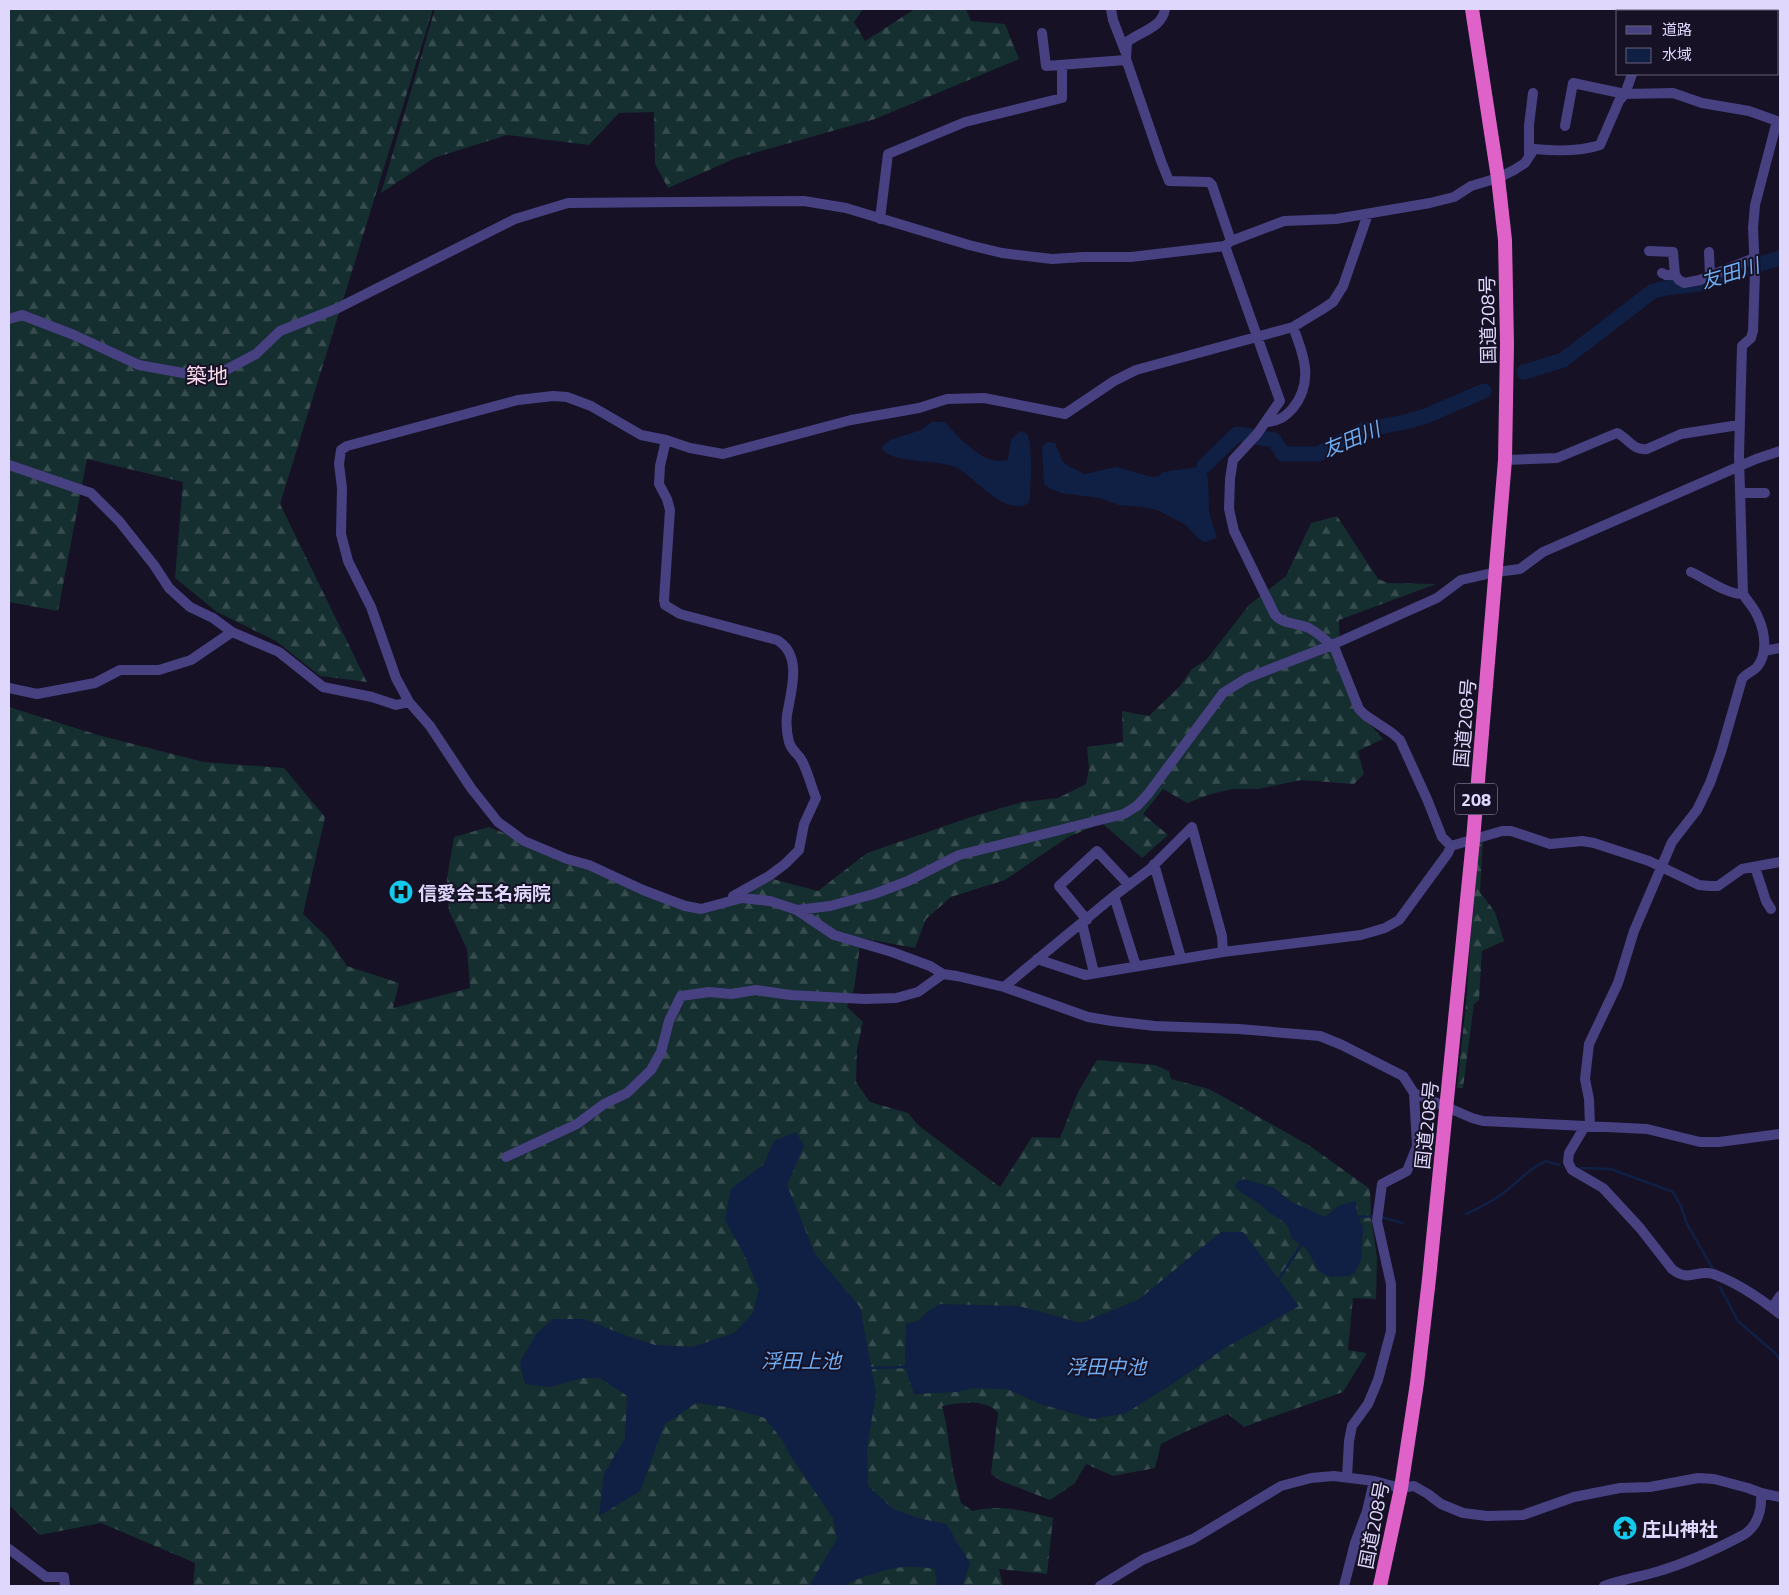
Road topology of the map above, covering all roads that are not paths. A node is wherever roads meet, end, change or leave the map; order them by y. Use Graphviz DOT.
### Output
graph roads {
  1 [pos="1111,9"];
  2 [pos="1165,9"];
  3 [pos="1472,9"];
  4 [pos="1042,33"];
  5 [pos="1126,56"];
  6 [pos="1062,65"];
  7 [pos="1632,75"];
  8 [pos="1533,93"];
  9 [pos="1625,94"];
  10 [pos="1779,121"];
  11 [pos="1565,126"];
  12 [pos="1529,157"];
  13 [pos="1498,178"];
  14 [pos="1368,214"];
  15 [pos="880,219"];
  16 [pos="1228,244"];
  17 [pos="1649,251"];
  18 [pos="1709,252"];
  19 [pos="1754,260"];
  20 [pos="1662,273"];
  21 [pos="1675,275"];
  22 [pos="1710,276"];
  23 [pos="9,319"];
  24 [pos="1293,327"];
  25 [pos="1257,337"];
  26 [pos="1267,422"];
  27 [pos="1739,425"];
  28 [pos="666,440"];
  29 [pos="1780,451"];
  30 [pos="1505,460"];
  31 [pos="9,465"];
  32 [pos="1740,467"];
  33 [pos="1740,493"];
  34 [pos="1766,493"];
  35 [pos="1496,572"];
  36 [pos="1691,572"];
  37 [pos="1743,594"];
  38 [pos="232,632"];
  39 [pos="1332,646"];
  40 [pos="1780,648"];
  41 [pos="1764,651"];
  42 [pos="9,688"];
  43 [pos="409,702"];
  44 [pos="1472,840"];
  45 [pos="1451,846"];
  46 [pos="1780,862"];
  47 [pos="1154,864"];
  48 [pos="1661,866"];
  49 [pos="1755,867"];
  50 [pos="1129,885"];
  51 [pos="1114,896"];
  52 [pos="713,906"];
  53 [pos="1771,909"];
  54 [pos="797,910"];
  55 [pos="1084,922"];
  56 [pos="1223,952"];
  57 [pos="1181,958"];
  58 [pos="1037,959"];
  59 [pos="1136,966"];
  60 [pos="1094,973"];
  61 [pos="943,974"];
  62 [pos="1004,987"];
  63 [pos="1414,1093"];
  64 [pos="1447,1107"];
  65 [pos="1588,1126"];
  66 [pos="1780,1134"];
  67 [pos="506,1157"];
  68 [pos="1780,1296"];
  69 [pos="1776,1311"];
  70 [pos="1347,1477"];
  71 [pos="1374,1481"];
  72 [pos="1401,1488"];
  73 [pos="1761,1493"];
  74 [pos="1780,1497"];
  75 [pos="9,1549"];
  76 [pos="65,1586"];
  77 [pos="1100,1586"];
  78 [pos="1344,1586"];
  79 [pos="1380,1586"];
  80 [pos="1604,1586"];
  1 -- 5 [label="street"];
  2 -- 5 [label="street"];
  3 -- 13 [label="highway, 国道208号 / 208"];
  4 -- 6 [label="street"];
  5 -- 6 [label="street"];
  5 -- 16 [label="street"];
  6 -- 15 [label="street"];
  7 -- 9 [label="street"];
  8 -- 12 [label="street"];
  9 -- 10 [label="street"];
  9 -- 11 [label="street"];
  9 -- 12 [label="street"];
  10 -- 19 [label="street"];
  12 -- 13 [label="street"];
  13 -- 14 [label="street"];
  13 -- 30 [label="highway, 国道208号 / 208"];
  14 -- 16 [label="street"];
  14 -- 24 [label="street"];
  15 -- 16 [label="street"];
  15 -- 23 [label="street"];
  16 -- 25 [label="street"];
  17 -- 21 [label="street"];
  18 -- 22 [label="street"];
  19 -- 22 [label="street"];
  19 -- 27 [label="street"];
  20 -- 21 [label="street"];
  21 -- 22 [label="street"];
  24 -- 25 [label="street"];
  24 -- 26 [label="street"];
  25 -- 26 [label="street"];
  25 -- 28 [label="street"];
  26 -- 39 [label="street"];
  27 -- 30 [label="street"];
  27 -- 32 [label="street"];
  28 -- 43 [label="street"];
  28 -- 52 [label="street"];
  29 -- 32 [label="street"];
  30 -- 35 [label="highway, 国道208号 / 208"];
  31 -- 38 [label="street"];
  32 -- 33 [label="street"];
  32 -- 35 [label="street"];
  33 -- 34 [label="street"];
  33 -- 37 [label="street"];
  35 -- 39 [label="street"];
  35 -- 44 [label="highway, 国道208号 / 208"];
  36 -- 37 [label="street"];
  37 -- 41 [label="street"];
  38 -- 42 [label="street"];
  38 -- 43 [label="street"];
  39 -- 45 [label="street"];
  39 -- 54 [label="street"];
  40 -- 41 [label="street"];
  41 -- 48 [label="street"];
  43 -- 52 [label="street"];
  44 -- 45 [label="street"];
  44 -- 48 [label="street"];
  44 -- 64 [label="highway, 国道208号 / 208"];
  45 -- 56 [label="street"];
  46 -- 49 [label="street"];
  47 -- 50 [label="street"];
  47 -- 56 [label="street"];
  47 -- 57 [label="street"];
  48 -- 49 [label="street"];
  48 -- 65 [label="street"];
  49 -- 53 [label="street"];
  50 -- 51 [label="street"];
  50 -- 55 [label="street"];
  51 -- 55 [label="street"];
  51 -- 59 [label="street"];
  52 -- 54 [label="street"];
  54 -- 61 [label="street"];
  55 -- 58 [label="street"];
  55 -- 60 [label="street"];
  56 -- 57 [label="street"];
  57 -- 59 [label="street"];
  58 -- 60 [label="street"];
  58 -- 62 [label="street"];
  59 -- 60 [label="street"];
  61 -- 62 [label="street"];
  61 -- 67 [label="street"];
  62 -- 63 [label="street"];
  63 -- 64 [label="street"];
  63 -- 70 [label="street"];
  64 -- 65 [label="street"];
  64 -- 72 [label="highway, 国道208号 / 208"];
  65 -- 66 [label="street"];
  65 -- 69 [label="street"];
  68 -- 69 [label="street"];
  70 -- 71 [label="street"];
  70 -- 77 [label="street"];
  71 -- 72 [label="street"];
  71 -- 78 [label="street"];
  72 -- 73 [label="street"];
  72 -- 79 [label="highway, 国道208号 / 208"];
  73 -- 74 [label="street"];
  73 -- 80 [label="street"];
  75 -- 76 [label="street"];
}
